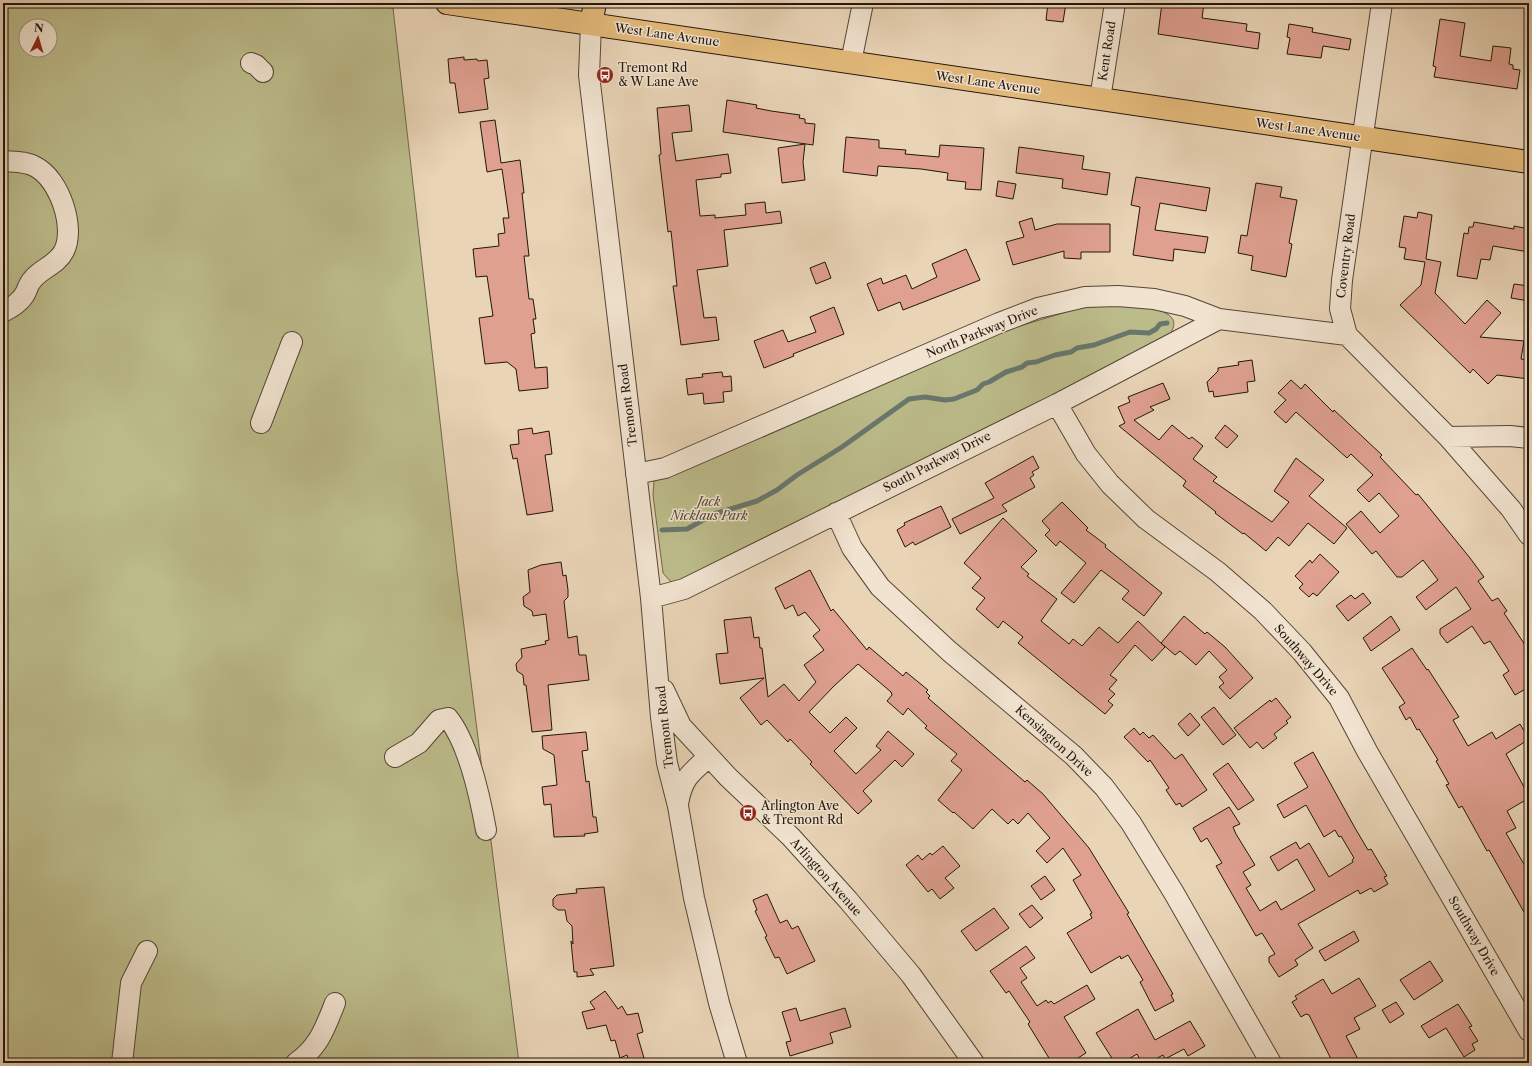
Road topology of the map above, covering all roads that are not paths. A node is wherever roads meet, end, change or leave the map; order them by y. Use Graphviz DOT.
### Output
graph roads {
  1 [pos="447,3"];
  2 [pos="595,3"];
  3 [pos="863,3"];
  4 [pos="1115,3"];
  5 [pos="1382,3"];
  6 [pos="591,24"];
  7 [pos="852,62"];
  8 [pos="1100,99"];
  9 [pos="1362,138"];
  10 [pos="3,161"];
  11 [pos="1529,162"];
  12 [pos="3,312"];
  13 [pos="1220,319"];
  14 [pos="1347,335"];
  15 [pos="292,342"];
  16 [pos="1057,404"];
  17 [pos="261,422"];
  18 [pos="1448,437"];
  19 [pos="1529,438"];
  20 [pos="636,474"];
  21 [pos="836,513"];
  22 [pos="1529,535"];
  23 [pos="651,598"];
  24 [pos="659,678"];
  25 [pos="395,757"];
  26 [pos="709,757"];
  27 [pos="678,806"];
  28 [pos="486,830"];
  29 [pos="147,951"];
  30 [pos="335,1003"];
  31 [pos="1529,1031"];
  32 [pos="122,1063"];
  33 [pos="296,1063"];
  34 [pos="738,1063"];
  35 [pos="974,1063"];
  36 [pos="1271,1063"];
  1 -- 6 [label="main road, West Lane Avenue"];
  2 -- 6 [label="main road, Tremont Road"];
  3 -- 7 [label="street"];
  4 -- 8 [label="street, Kent Road"];
  5 -- 9 [label="street, Coventry Road"];
  6 -- 7 [label="main road, West Lane Avenue"];
  6 -- 20 [label="street, Tremont Road"];
  7 -- 8 [label="main road, West Lane Avenue"];
  8 -- 9 [label="main road, West Lane Avenue"];
  9 -- 11 [label="main road, West Lane Avenue"];
  9 -- 14 [label="street, Coventry Road"];
  10 -- 12 [label="street"];
  13 -- 14 [label="street, North Parkway Drive"];
  13 -- 16 [label="street, South Parkway Drive"];
  13 -- 20 [label="street, North Parkway Drive"];
  14 -- 18 [label="street, Coventry Road"];
  15 -- 17 [label="street"];
  16 -- 21 [label="street, South Parkway Drive"];
  16 -- 31 [label="street, Southway Drive"];
  18 -- 19 [label="street"];
  18 -- 22 [label="street, Coventry Road"];
  20 -- 23 [label="street, Tremont Road"];
  21 -- 23 [label="street, South Parkway Drive"];
  21 -- 36 [label="street, Kensington Drive"];
  23 -- 24 [label="street, Tremont Road"];
  24 -- 26 [label="street, Arlington Avenue"];
  24 -- 27 [label="street, Tremont Road"];
  25 -- 28 [label="street"];
  26 -- 27 [label="street, Tremont Road"];
  26 -- 35 [label="street, Arlington Avenue"];
  27 -- 34 [label="street, Tremont Road"];
  29 -- 32 [label="street"];
  30 -- 33 [label="street"];
}
